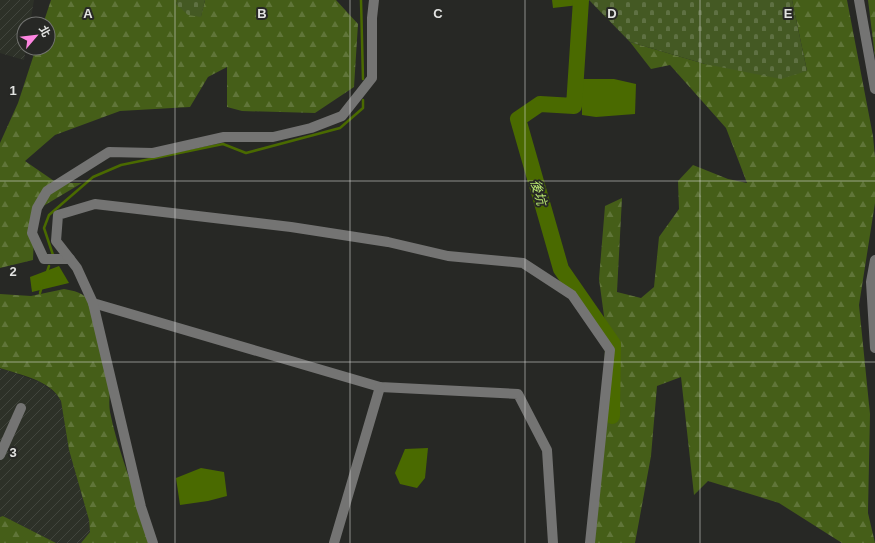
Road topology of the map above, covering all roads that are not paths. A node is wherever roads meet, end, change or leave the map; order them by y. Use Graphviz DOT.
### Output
graph roads {
  1 [pos="374,0"];
  2 [pos="859,0"];
  3 [pos="875,85"];
  4 [pos="70,259"];
  5 [pos="875,260"];
  6 [pos="94,303"];
  7 [pos="875,348"];
  8 [pos="380,387"];
  9 [pos="21,408"];
  10 [pos="0,455"];
  11 [pos="153,543"];
  12 [pos="334,543"];
  13 [pos="552,543"];
  14 [pos="590,543"];
  1 -- 4 [label="street"];
  2 -- 3 [label="street"];
  4 -- 6 [label="street"];
  4 -- 14 [label="street"];
  5 -- 7 [label="street"];
  6 -- 8 [label="street"];
  6 -- 11 [label="street"];
  8 -- 12 [label="street"];
  8 -- 13 [label="street"];
  9 -- 10 [label="street"];
}
